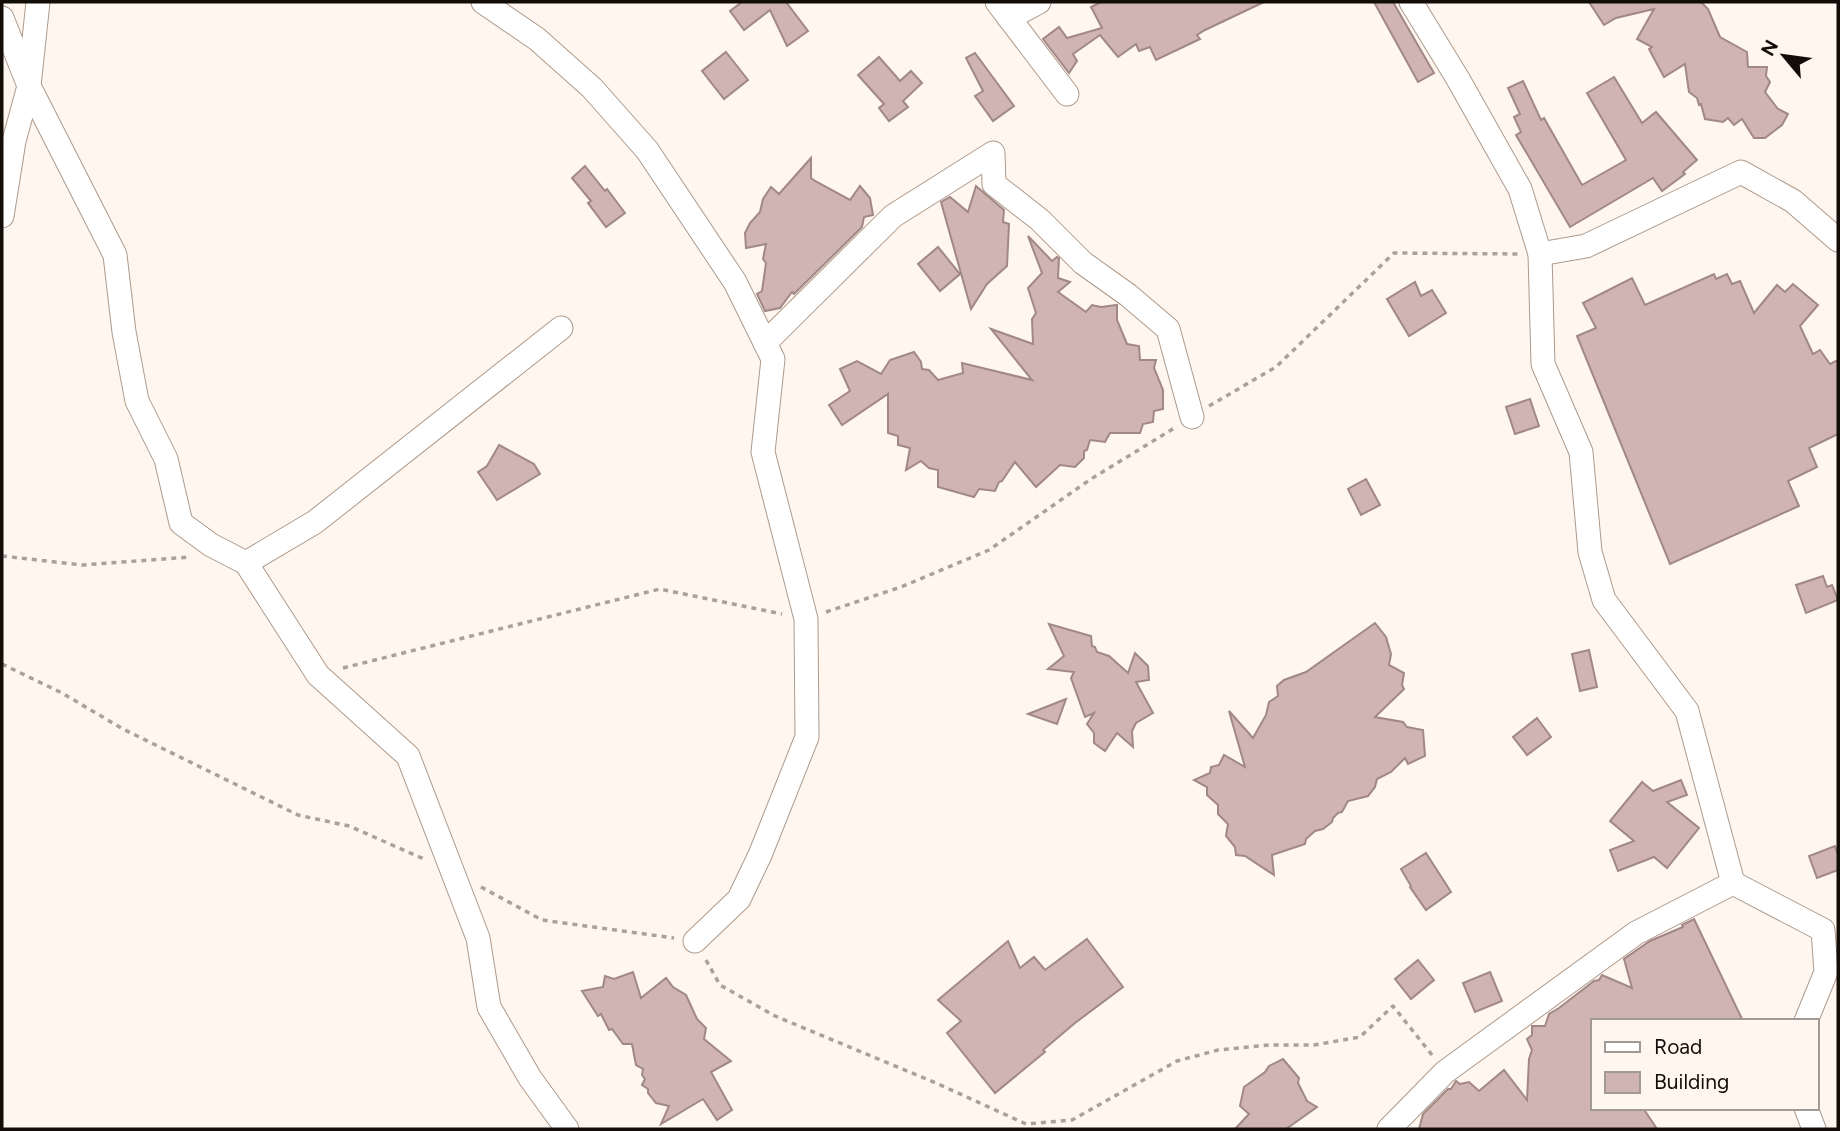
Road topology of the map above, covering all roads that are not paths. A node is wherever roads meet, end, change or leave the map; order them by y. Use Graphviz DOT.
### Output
graph roads {
  1 [pos="38,2"];
  2 [pos="483,2"];
  3 [pos="1039,2"];
  4 [pos="1411,2"];
  5 [pos="1003,10"];
  6 [pos="2,18"];
  7 [pos="29,86"];
  8 [pos="1067,94"];
  9 [pos="2,216"];
  10 [pos="1838,240"];
  11 [pos="1540,254"];
  12 [pos="561,328"];
  13 [pos="765,343"];
  14 [pos="1192,416"];
  15 [pos="237,559"];
  16 [pos="1733,883"];
  17 [pos="695,941"];
  18 [pos="1807,1019"];
  19 [pos="1807,1110"];
  20 [pos="567,1129"];
  21 [pos="1388,1129"];
  22 [pos="1814,1129"];
  1 -- 7 [label="street"];
  2 -- 13 [label="street"];
  3 -- 5 [label="street"];
  4 -- 11 [label="street"];
  5 -- 8 [label="street"];
  6 -- 7 [label="street"];
  7 -- 9 [label="street"];
  7 -- 15 [label="street"];
  10 -- 11 [label="street"];
  11 -- 16 [label="street"];
  12 -- 15 [label="street"];
  13 -- 14 [label="street"];
  13 -- 17 [label="street"];
  15 -- 20 [label="street"];
  16 -- 18 [label="street"];
  16 -- 21 [label="street"];
  19 -- 22 [label="street"];
}
